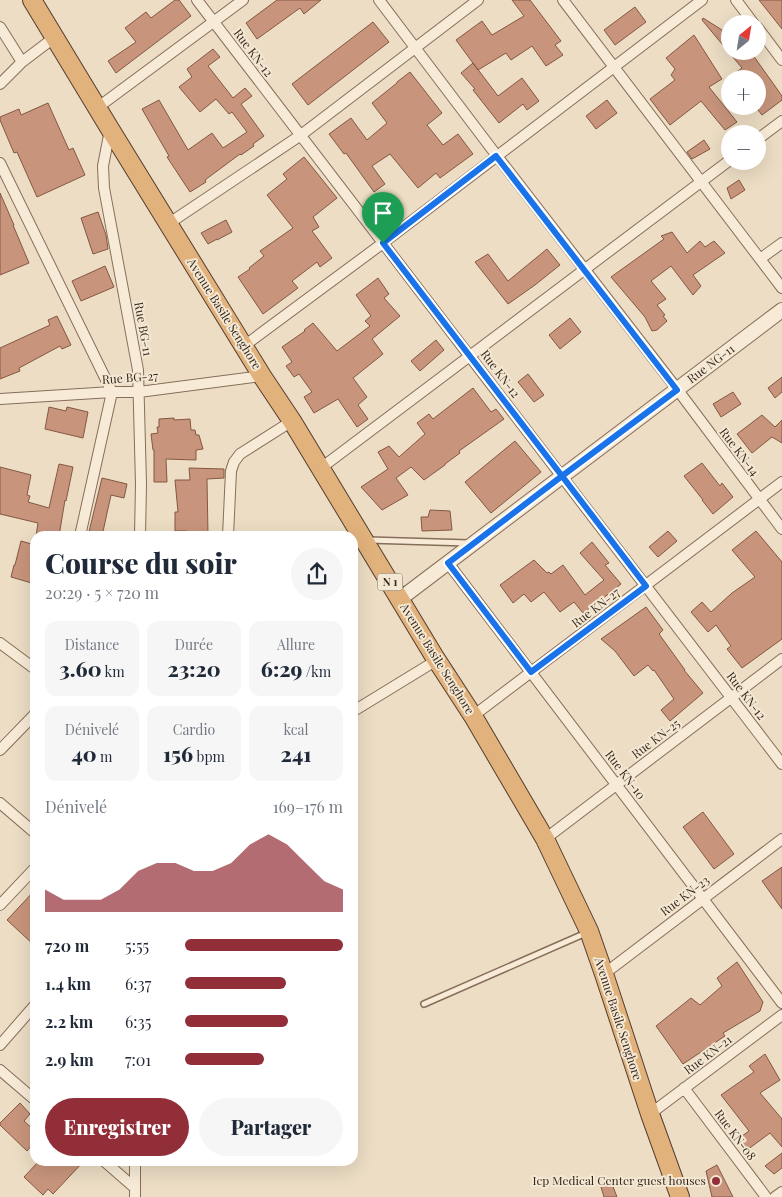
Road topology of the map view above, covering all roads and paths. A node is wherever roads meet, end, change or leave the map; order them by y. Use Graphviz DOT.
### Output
graph roads {
  1 [pos="32,0"];
  2 [pos="197,0"];
  3 [pos="243,0"];
  4 [pos="379,0"];
  5 [pos="478,0"];
  6 [pos="563,0"];
  7 [pos="702,0"];
  8 [pos="736,0"];
  9 [pos="747,15"];
  10 [pos="214,22"];
  11 [pos="0,27"];
  12 [pos="55,37"];
  13 [pos="766,39"];
  14 [pos="415,48"];
  15 [pos="782,60"];
  16 [pos="22,62"];
  17 [pos="613,68"];
  18 [pos="0,84"];
  19 [pos="97,108"];
  20 [pos="782,121"];
  21 [pos="110,129"];
  22 [pos="766,133"];
  23 [pos="300,135"];
  24 [pos="496,156"];
  25 [pos="0,163"];
  26 [pos="721,167"];
  27 [pos="701,182"];
  28 [pos="168,224"];
  29 [pos="383,243"];
  30 [pos="782,243"];
  31 [pos="760,259"];
  32 [pos="584,270"];
  33 [pos="782,288"];
  34 [pos="782,310"];
  35 [pos="244,346"];
  36 [pos="470,356"];
  37 [pos="262,376"];
  38 [pos="677,390"];
  39 [pos="112,392"];
  40 [pos="139,392"];
  41 [pos="0,399"];
  42 [pos="292,421"];
  43 [pos="320,468"];
  44 [pos="562,476"];
  45 [pos="782,482"];
  46 [pos="760,499"];
  47 [pos="782,529"];
  48 [pos="81,531"];
  49 [pos="140,531"];
  50 [pos="228,531"];
  51 [pos="356,531"];
  52 [pos="359,537"];
  53 [pos="474,543"];
  54 [pos="448,563"];
  55 [pos="646,586"];
  56 [pos="400,599"];
  57 [pos="0,644"];
  58 [pos="782,659"];
  59 [pos="437,660"];
  60 [pos="30,665"];
  61 [pos="531,672"];
  62 [pos="731,698"];
  63 [pos="358,708"];
  64 [pos="473,716"];
  65 [pos="30,719"];
  66 [pos="0,750"];
  67 [pos="782,764"];
  68 [pos="616,785"];
  69 [pos="0,803"];
  70 [pos="30,829"];
  71 [pos="545,839"];
  72 [pos="782,839"];
  73 [pos="30,873"];
  74 [pos="703,899"];
  75 [pos="0,905"];
  76 [pos="588,931"];
  77 [pos="604,974"];
  78 [pos="782,1003"];
  79 [pos="424,1004"];
  80 [pos="30,1011"];
  81 [pos="782,1015"];
  82 [pos="0,1045"];
  83 [pos="0,1070"];
  84 [pos="684,1088"];
  85 [pos="30,1096"];
  86 [pos="650,1114"];
  87 [pos="109,1166"];
  88 [pos="135,1166"];
  89 [pos="782,1192"];
  90 [pos="135,1193"];
  91 [pos="680,1197"];
  92 [pos="766,1197"];
  93 [pos="775,1197"];
  1 -- 12 [label="highway, Avenue Basile Senghore / N 1"];
  2 -- 10 [label="street, Rue KN-12"];
  3 -- 10 [label="street"];
  4 -- 14 [label="street, Rue KN-14"];
  5 -- 14 [label="street"];
  6 -- 17 [label="street"];
  7 -- 17 [label="street"];
  8 -- 9 [label="street"];
  10 -- 19 [label="street"];
  10 -- 23 [label="street, Rue KN-12"];
  11 -- 16 [label="street"];
  12 -- 16 [label="street"];
  12 -- 19 [label="highway, Avenue Basile Senghore / N 1"];
  13 -- 15 [label="street"];
  14 -- 23 [label="street"];
  14 -- 24 [label="street, Rue KN-14"];
  16 -- 18 [label="street"];
  17 -- 24 [label="street"];
  17 -- 27 [label="street"];
  19 -- 21 [label="highway, Avenue Basile Senghore / N 1"];
  20 -- 22 [label="street"];
  21 -- 28 [label="highway, Avenue Basile Senghore / N 1"];
  21 -- 40 [label="street, Rue BG-11"];
  23 -- 28 [label="street"];
  23 -- 29 [label="street, Rue KN-12"];
  24 -- 29 [label="street"];
  24 -- 32 [label="street, Rue KN-14"];
  25 -- 39 [label="street"];
  26 -- 27 [label="street"];
  27 -- 31 [label="street"];
  27 -- 32 [label="street"];
  28 -- 35 [label="highway, Avenue Basile Senghore / N 1"];
  29 -- 35 [label="street"];
  29 -- 36 [label="street, Rue KN-12"];
  30 -- 31 [label="street"];
  31 -- 33 [label="street"];
  32 -- 36 [label="street"];
  32 -- 38 [label="street, Rue KN-14"];
  34 -- 38 [label="street, Rue NG-11"];
  35 -- 37 [label="highway, Avenue Basile Senghore / N 1"];
  36 -- 43 [label="street"];
  36 -- 44 [label="street, Rue KN-12"];
  37 -- 40 [label="street, Rue BG-27"];
  37 -- 42 [label="highway, Avenue Basile Senghore / N 1"];
  38 -- 44 [label="street, Rue NG-11"];
  38 -- 46 [label="street, Rue KN-14"];
  39 -- 40 [label="street, Rue BG-27"];
  39 -- 41 [label="street, Rue BG-27"];
  39 -- 48 [label="street"];
  40 -- 49 [label="street, Rue BG-11"];
  42 -- 43 [label="highway, Avenue Basile Senghore / N 1"];
  42 -- 50 [label="street"];
  43 -- 51 [label="highway, Avenue Basile Senghore / N 1"];
  44 -- 53 [label="street, Rue NG-11"];
  44 -- 55 [label="street, Rue KN-12"];
  45 -- 46 [label="street, Rue KN-27"];
  46 -- 47 [label="street, Rue KN-14"];
  46 -- 55 [label="street, Rue KN-27"];
  52 -- 53 [label="lane"];
  52 -- 56 [label="highway, Avenue Basile Senghore / N 1"];
  53 -- 54 [label="street, Rue NG-11"];
  54 -- 56 [label="street, Rue NG-11"];
  54 -- 61 [label="street, Rue KN-10"];
  55 -- 61 [label="street, Rue KN-27"];
  55 -- 62 [label="street, Rue KN-12"];
  56 -- 59 [label="highway, Avenue Basile Senghore / N 1"];
  57 -- 60 [label="street"];
  58 -- 62 [label="street, Rue KN-25"];
  59 -- 63 [label="street"];
  59 -- 64 [label="highway, Avenue Basile Senghore / N 1"];
  61 -- 64 [label="street, Rue KN-27"];
  61 -- 68 [label="street, Rue KN-10"];
  62 -- 67 [label="street, Rue KN-12"];
  62 -- 68 [label="street, Rue KN-25"];
  64 -- 71 [label="highway, Avenue Basile Senghore / N 1"];
  65 -- 66 [label="street"];
  68 -- 71 [label="street, Rue KN-25"];
  68 -- 74 [label="street, Rue KN-10"];
  69 -- 70 [label="street"];
  71 -- 76 [label="highway, Avenue Basile Senghore / N 1"];
  72 -- 74 [label="street, Rue KN-23"];
  73 -- 75 [label="street"];
  74 -- 77 [label="street, Rue KN-23"];
  74 -- 78 [label="street, Rue KN-10"];
  76 -- 77 [label="highway, Avenue Basile Senghore / N 1"];
  76 -- 79 [label="lane"];
  77 -- 86 [label="highway, Avenue Basile Senghore / N 1"];
  80 -- 82 [label="street"];
  81 -- 84 [label="street, Rue KN-21"];
  83 -- 85 [label="street"];
  84 -- 86 [label="street, Rue KN-21"];
  84 -- 92 [label="street, Rue KN-08"];
  86 -- 91 [label="highway, Avenue Basile Senghore / N 1"];
  87 -- 90 [label="street"];
  88 -- 90 [label="street"];
  89 -- 93 [label="street"];
}
